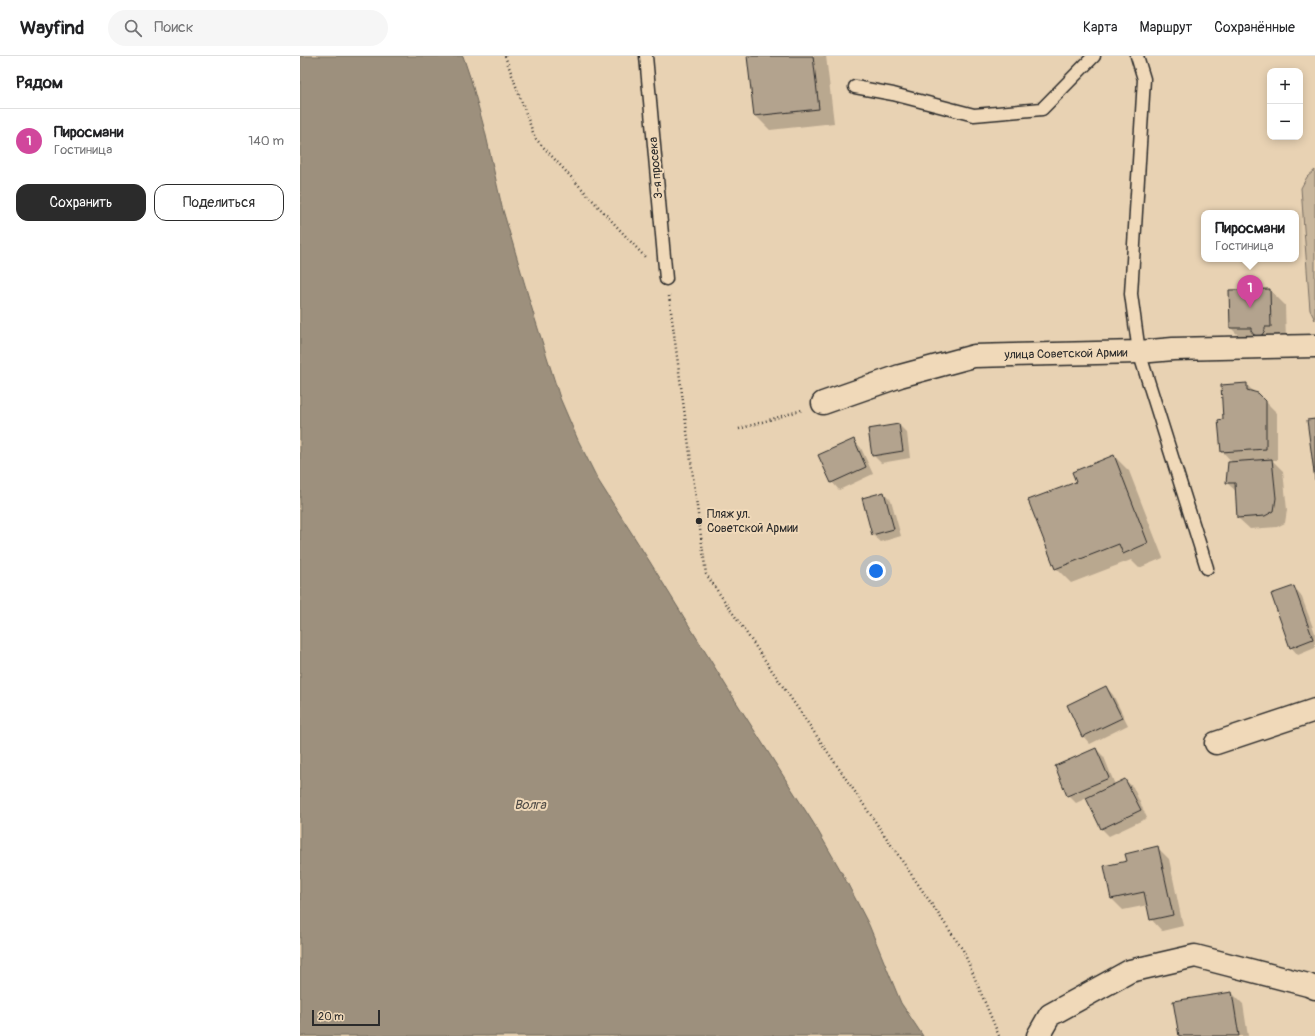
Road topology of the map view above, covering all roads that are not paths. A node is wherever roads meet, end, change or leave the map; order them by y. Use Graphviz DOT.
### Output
graph roads {
  1 [pos="646,56"];
  2 [pos="1094,56"];
  3 [pos="1137,56"];
  4 [pos="855,88"];
  5 [pos="666,279"];
  6 [pos="1315,346"];
  7 [pos="1139,352"];
  8 [pos="823,404"];
  9 [pos="1207,568"];
  10 [pos="1315,710"];
  11 [pos="1216,744"];
  12 [pos="1315,988"];
  13 [pos="1038,1036"];
  1 -- 5 [label="lane, 3-я просека"];
  2 -- 4 [label="lane"];
  3 -- 7 [label="lane"];
  6 -- 7 [label="street, улица Советской Армии"];
  7 -- 8 [label="street, улица Советской Армии"];
  7 -- 9 [label="lane"];
  10 -- 11 [label="street"];
  12 -- 13 [label="street"];
}
